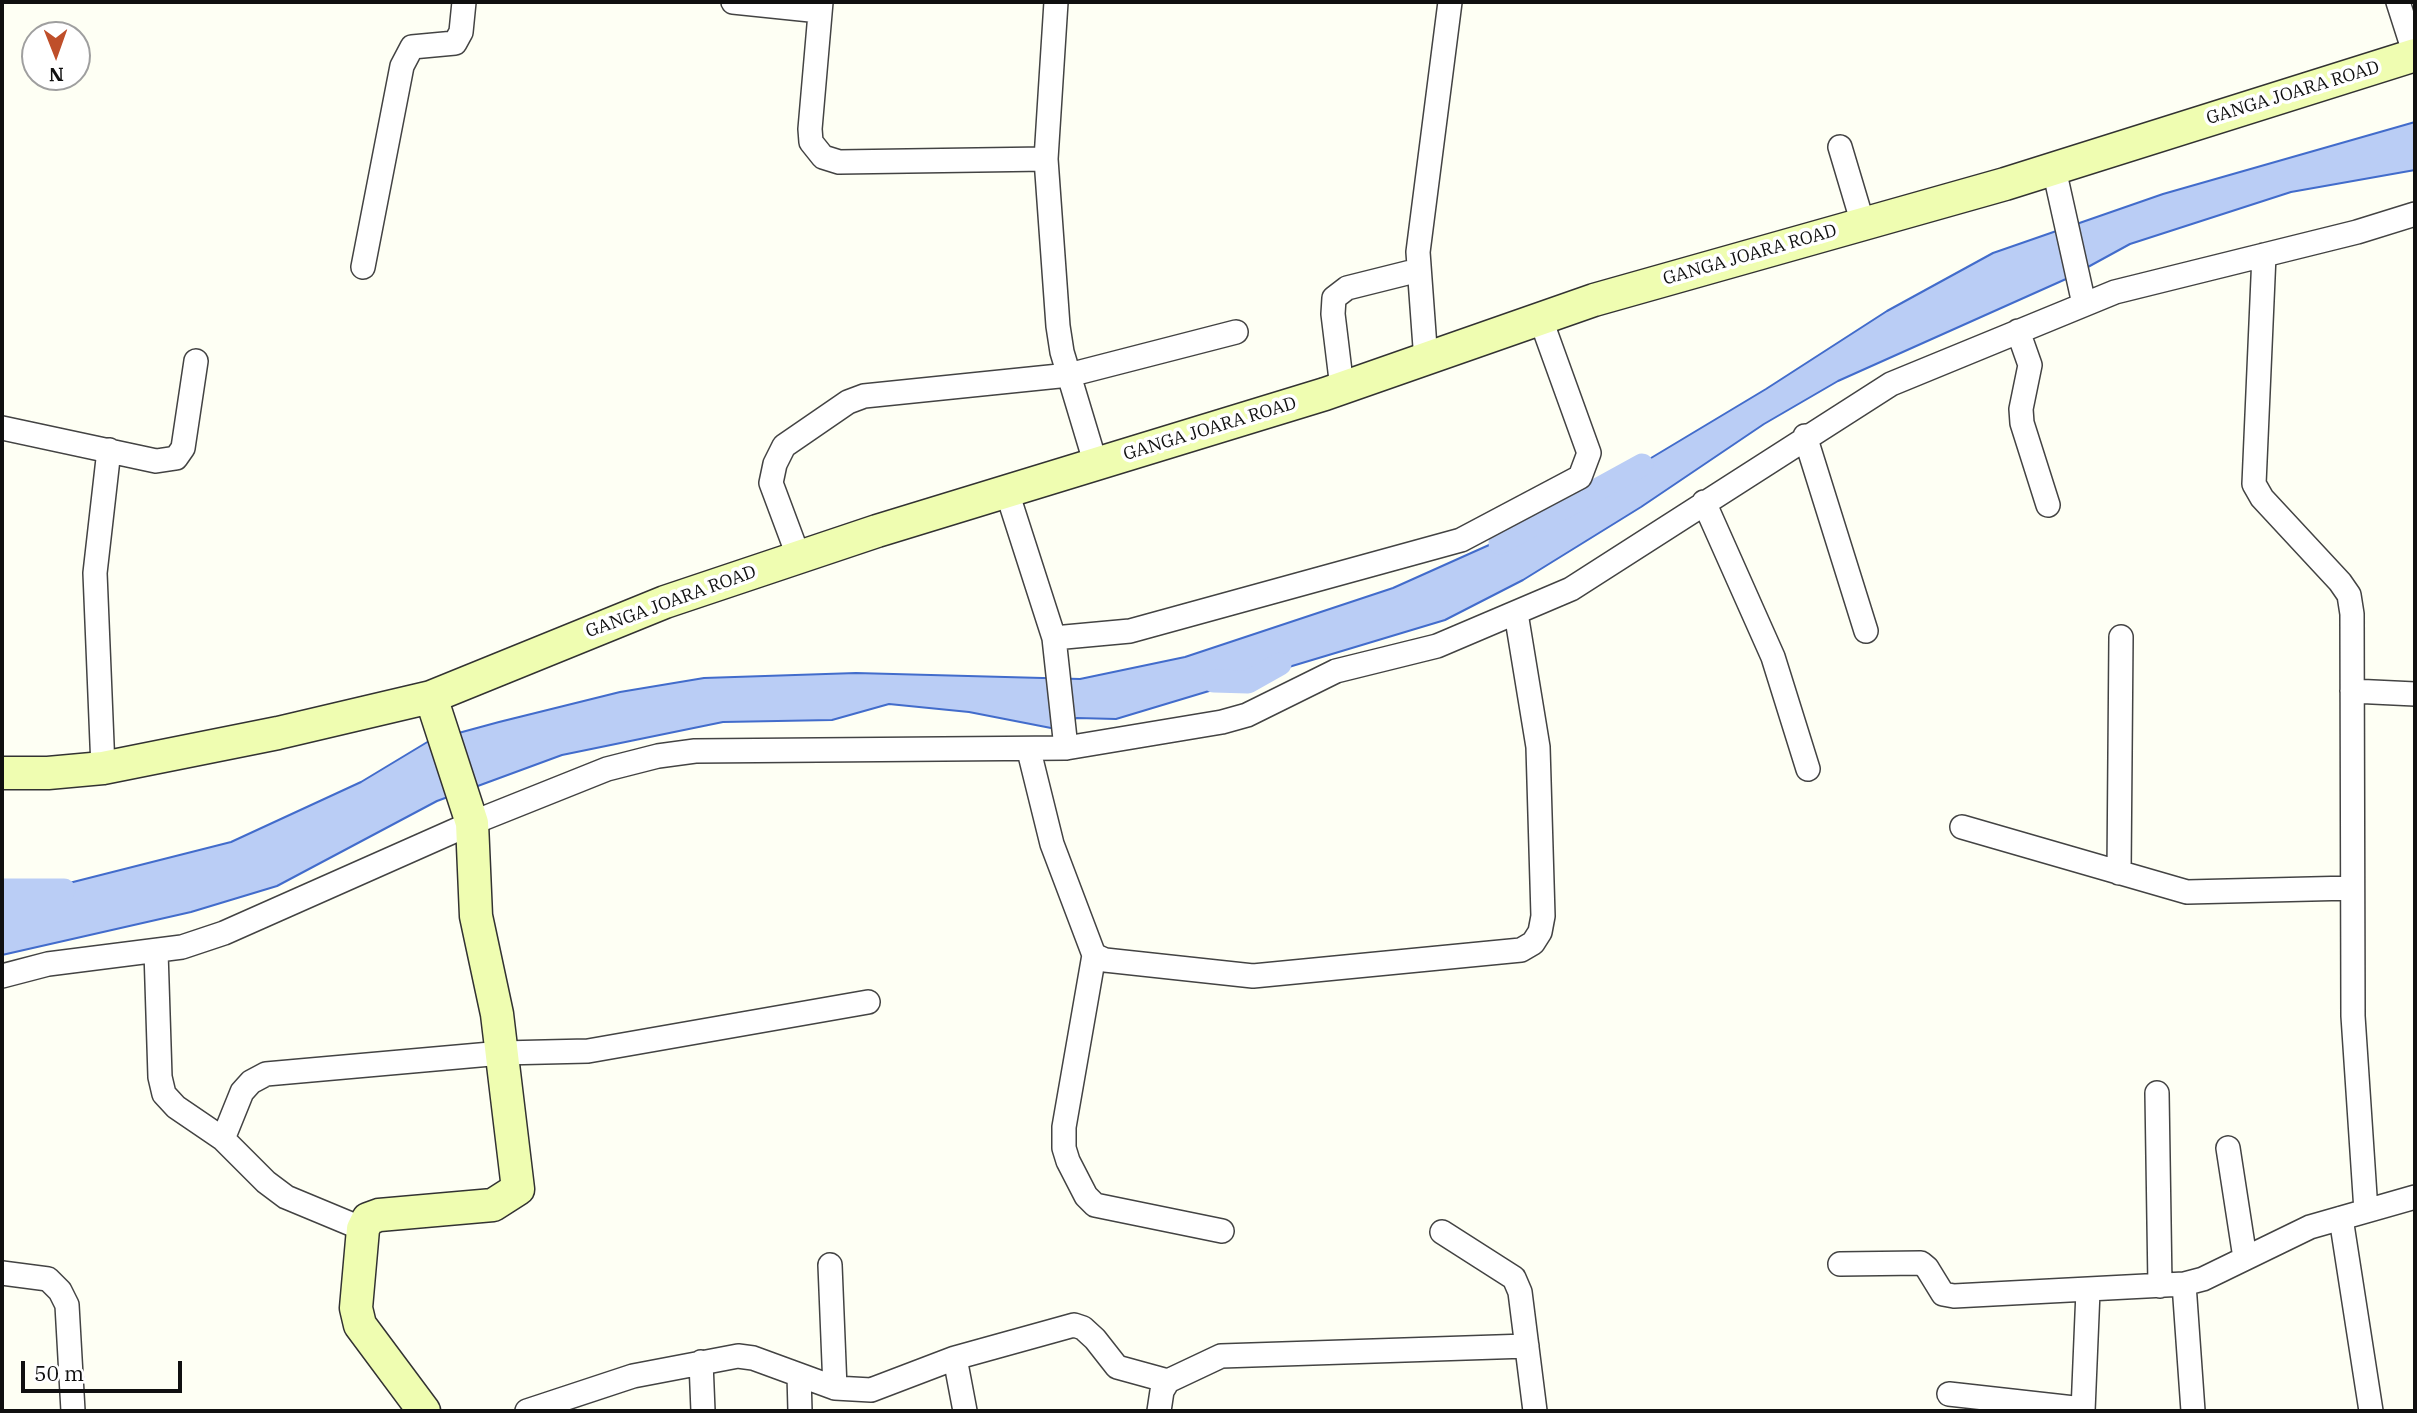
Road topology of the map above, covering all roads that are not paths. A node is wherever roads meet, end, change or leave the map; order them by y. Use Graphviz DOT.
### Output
graph roads {
  1 [pos="464,2"];
  2 [pos="733,2"];
  3 [pos="1056,2"];
  4 [pos="1450,2"];
  5 [pos="2398,2"];
  6 [pos="821,6"];
  7 [pos="2415,55"];
  8 [pos="1840,147"];
  9 [pos="1046,159"];
  10 [pos="2053,169"];
  11 [pos="2415,214"];
  12 [pos="1863,224"];
  13 [pos="2264,255"];
  14 [pos="363,267"];
  15 [pos="1419,270"];
  16 [pos="2084,304"];
  17 [pos="1541,320"];
  18 [pos="2018,331"];
  19 [pos="1236,332"];
  20 [pos="196,361"];
  21 [pos="1426,361"];
  22 [pos="1069,375"];
  23 [pos="1342,388"];
  24 [pos="2,428"];
  25 [pos="1805,436"];
  26 [pos="109,450"];
  27 [pos="1096,465"];
  28 [pos="1007,492"];
  29 [pos="1704,502"];
  30 [pos="2048,505"];
  31 [pos="799,558"];
  32 [pos="1517,613"];
  33 [pos="1867,631"];
  34 [pos="2121,636"];
  35 [pos="1054,638"];
  36 [pos="2352,691"];
  37 [pos="2415,694"];
  38 [pos="431,697"];
  39 [pos="1066,748"];
  40 [pos="1029,751"];
  41 [pos="103,768"];
  42 [pos="1808,769"];
  43 [pos="2,773"];
  44 [pos="470,814"];
  45 [pos="1962,827"];
  46 [pos="2119,873"];
  47 [pos="2352,888"];
  48 [pos="156,951"];
  49 [pos="1094,955"];
  50 [pos="2,976"];
  51 [pos="868,1002"];
  52 [pos="502,1053"];
  53 [pos="2157,1093"];
  54 [pos="223,1139"];
  55 [pos="2228,1148"];
  56 [pos="2415,1197"];
  57 [pos="2366,1211"];
  58 [pos="2341,1218"];
  59 [pos="363,1229"];
  60 [pos="1222,1231"];
  61 [pos="1442,1232"];
  62 [pos="2245,1258"];
  63 [pos="1840,1264"];
  64 [pos="830,1265"];
  65 [pos="2,1273"];
  66 [pos="2184,1284"];
  67 [pos="2160,1286"];
  68 [pos="2088,1291"];
  69 [pos="1527,1346"];
  70 [pos="956,1358"];
  71 [pos="701,1362"];
  72 [pos="799,1375"];
  73 [pos="1168,1381"];
  74 [pos="835,1388"];
  75 [pos="1950,1394"];
  76 [pos="2083,1410"];
  77 [pos="73,1411"];
  78 [pos="424,1411"];
  79 [pos="527,1411"];
  80 [pos="703,1411"];
  81 [pos="800,1411"];
  82 [pos="965,1411"];
  83 [pos="1159,1411"];
  84 [pos="1535,1411"];
  85 [pos="2193,1411"];
  86 [pos="2371,1411"];
  1 -- 14 [label="street"];
  2 -- 6 [label="street"];
  3 -- 9 [label="street"];
  4 -- 15 [label="street"];
  5 -- 7 [label="street"];
  6 -- 9 [label="street"];
  7 -- 10 [label="main road, GANGA JOARA ROAD"];
  8 -- 12 [label="street"];
  9 -- 22 [label="street"];
  10 -- 12 [label="main road, GANGA JOARA ROAD"];
  10 -- 16 [label="street"];
  11 -- 13 [label="street"];
  12 -- 17 [label="main road, GANGA JOARA ROAD"];
  13 -- 16 [label="street"];
  13 -- 36 [label="street"];
  15 -- 21 [label="street"];
  15 -- 23 [label="street"];
  16 -- 18 [label="street"];
  17 -- 21 [label="main road, GANGA JOARA ROAD"];
  17 -- 35 [label="street"];
  18 -- 25 [label="street"];
  18 -- 30 [label="street"];
  19 -- 22 [label="street"];
  20 -- 26 [label="street"];
  21 -- 23 [label="main road, GANGA JOARA ROAD"];
  22 -- 27 [label="street"];
  22 -- 31 [label="street"];
  23 -- 27 [label="main road, GANGA JOARA ROAD"];
  24 -- 26 [label="street"];
  25 -- 29 [label="street"];
  25 -- 33 [label="street"];
  26 -- 41 [label="street"];
  27 -- 28 [label="main road, GANGA JOARA ROAD"];
  28 -- 31 [label="main road, GANGA JOARA ROAD"];
  28 -- 35 [label="street"];
  29 -- 32 [label="street"];
  29 -- 42 [label="street"];
  31 -- 38 [label="main road, GANGA JOARA ROAD"];
  32 -- 39 [label="street"];
  32 -- 49 [label="street"];
  34 -- 46 [label="street"];
  35 -- 39 [label="street"];
  36 -- 37 [label="street"];
  36 -- 47 [label="street"];
  38 -- 41 [label="main road, GANGA JOARA ROAD"];
  38 -- 44 [label="main road"];
  39 -- 40 [label="street"];
  40 -- 44 [label="street"];
  40 -- 49 [label="street"];
  41 -- 43 [label="main road, GANGA JOARA ROAD"];
  44 -- 48 [label="street"];
  44 -- 52 [label="main road"];
  45 -- 46 [label="street"];
  46 -- 47 [label="street"];
  47 -- 57 [label="street"];
  48 -- 50 [label="street"];
  48 -- 54 [label="street"];
  49 -- 60 [label="street"];
  51 -- 52 [label="street"];
  52 -- 54 [label="street"];
  52 -- 59 [label="main road"];
  53 -- 67 [label="street"];
  54 -- 59 [label="street"];
  55 -- 62 [label="street"];
  56 -- 57 [label="street"];
  57 -- 58 [label="street"];
  58 -- 62 [label="street"];
  58 -- 86 [label="street"];
  59 -- 78 [label="main road"];
  61 -- 69 [label="street"];
  62 -- 66 [label="street"];
  63 -- 68 [label="street"];
  64 -- 74 [label="street"];
  65 -- 77 [label="street"];
  66 -- 67 [label="street"];
  66 -- 85 [label="street"];
  67 -- 68 [label="street"];
  68 -- 76 [label="street"];
  69 -- 73 [label="street"];
  69 -- 84 [label="street"];
  70 -- 73 [label="street"];
  70 -- 74 [label="street"];
  70 -- 82 [label="street"];
  71 -- 72 [label="street"];
  71 -- 79 [label="street"];
  71 -- 80 [label="street"];
  72 -- 74 [label="street"];
  72 -- 81 [label="street"];
  73 -- 83 [label="street"];
  75 -- 76 [label="street"];
}
